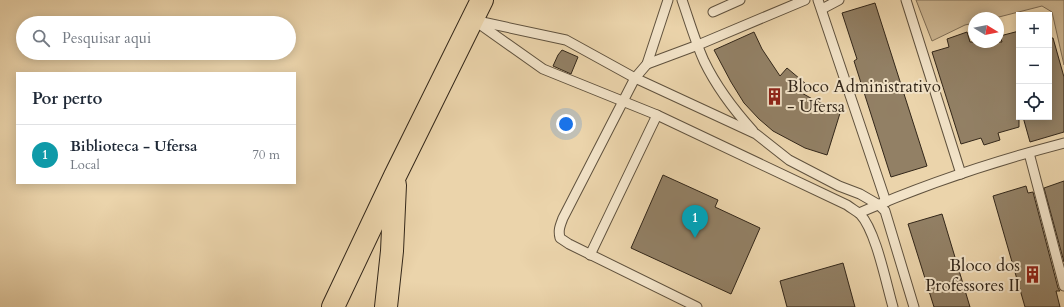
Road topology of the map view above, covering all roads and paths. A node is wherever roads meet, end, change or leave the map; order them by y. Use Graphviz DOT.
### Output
graph roads {
  1 [pos="482,0"];
  2 [pos="668,0"];
  3 [pos="682,0"];
  4 [pos="740,0"];
  5 [pos="805,0"];
  6 [pos="818,0"];
  7 [pos="839,0"];
  8 [pos="906,0"];
  9 [pos="822,9"];
  10 [pos="713,12"];
  11 [pos="473,20"];
  12 [pos="698,45"];
  13 [pos="648,64"];
  14 [pos="635,78"];
  15 [pos="623,102"];
  16 [pos="657,115"];
  17 [pos="756,134"];
  18 [pos="1064,143"];
  19 [pos="1029,152"];
  20 [pos="961,174"];
  21 [pos="395,176"];
  22 [pos="883,203"];
  23 [pos="859,214"];
  24 [pos="590,255"];
  25 [pos="1064,286"];
  26 [pos="333,307"];
  27 [pos="386,307"];
  28 [pos="697,307"];
  29 [pos="893,307"];
  30 [pos="914,307"];
  1 -- 11 [label="main road"];
  2 -- 13 [label="lane"];
  3 -- 12 [label="lane"];
  4 -- 10 [label="lane"];
  5 -- 12 [label="lane"];
  6 -- 9 [label="lane"];
  7 -- 9 [label="lane"];
  8 -- 20 [label="lane"];
  9 -- 22 [label="lane"];
  11 -- 14 [label="lane"];
  11 -- 15 [label="lane"];
  11 -- 21 [label="main road"];
  12 -- 13 [label="lane"];
  12 -- 17 [label="lane"];
  13 -- 14 [label="lane"];
  14 -- 15 [label="lane"];
  14 -- 17 [label="lane"];
  15 -- 16 [label="lane"];
  15 -- 24 [label="lane"];
  16 -- 23 [label="lane"];
  16 -- 24 [label="lane"];
  17 -- 22 [label="lane"];
  18 -- 19 [label="lane"];
  19 -- 20 [label="lane"];
  19 -- 25 [label="lane"];
  20 -- 22 [label="lane"];
  21 -- 26 [label="main road"];
  21 -- 27 [label="main road"];
  22 -- 23 [label="lane"];
  22 -- 30 [label="lane"];
  23 -- 29 [label="lane"];
  24 -- 28 [label="lane"];
}
